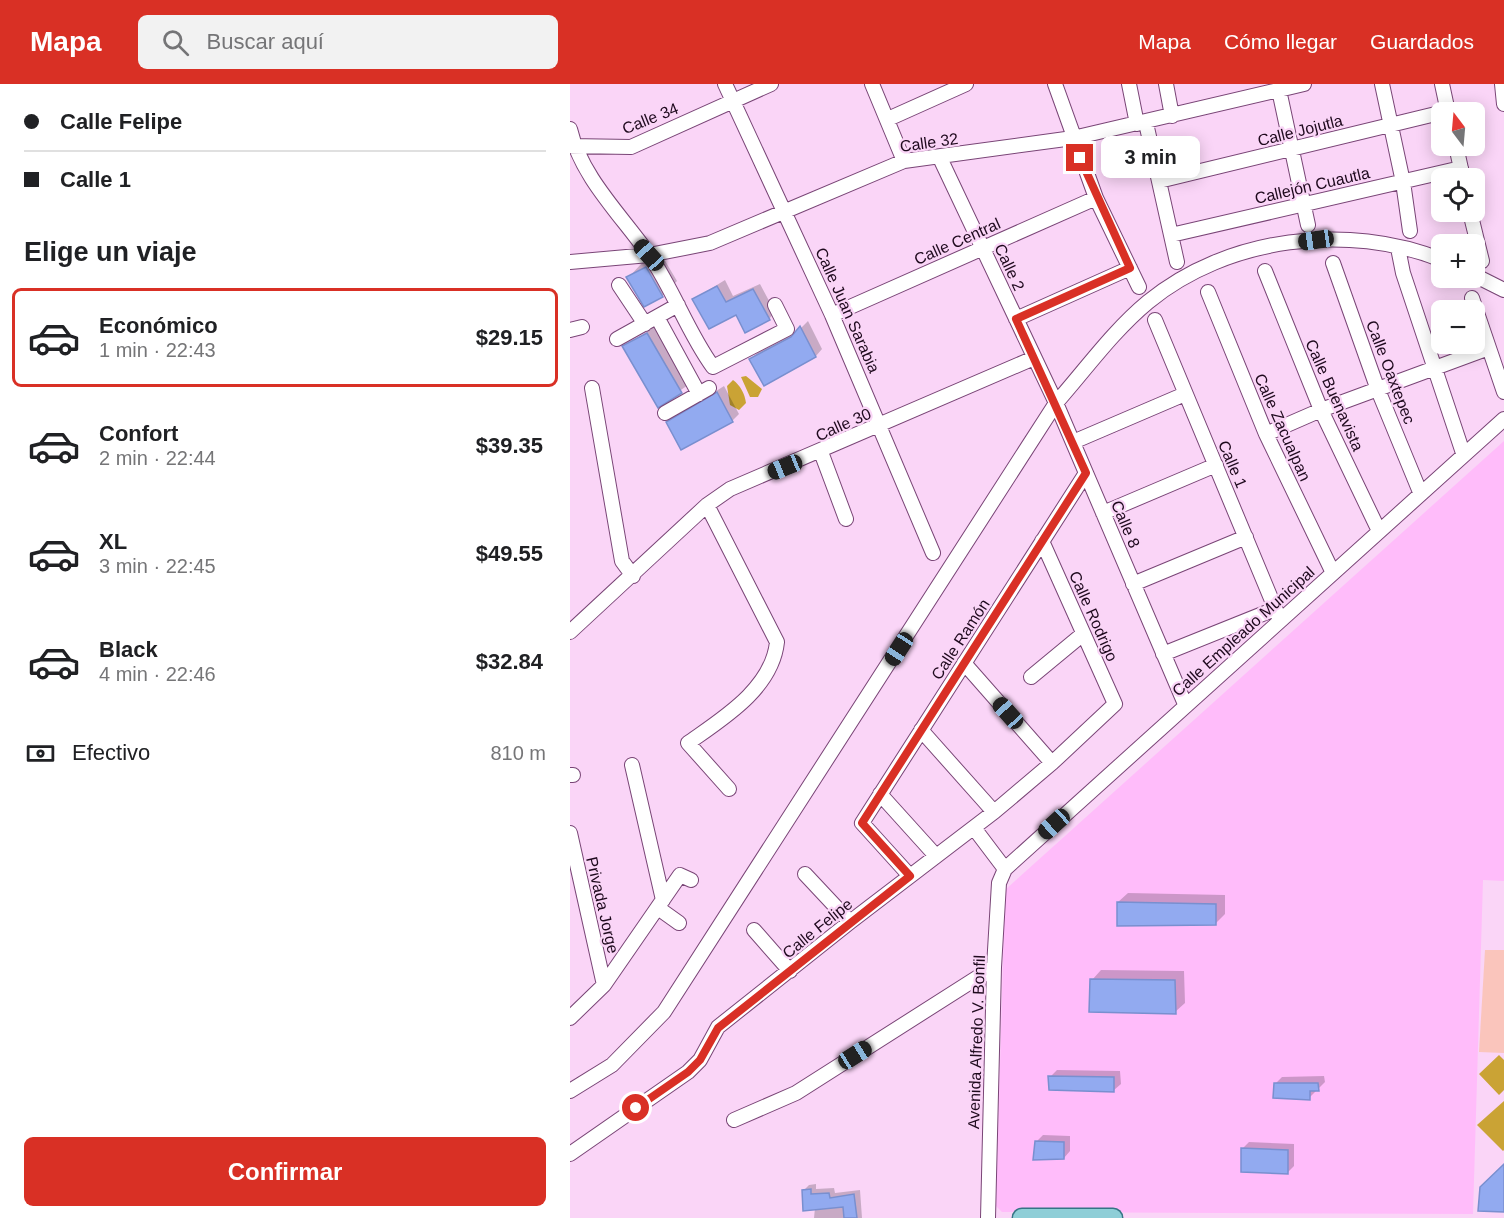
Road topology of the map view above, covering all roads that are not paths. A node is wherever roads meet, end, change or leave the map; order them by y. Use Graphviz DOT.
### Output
graph roads {
  1 [pos="725,84"];
  2 [pos="771,84"];
  3 [pos="872,84"];
  4 [pos="966,84"];
  5 [pos="1055,84"];
  6 [pos="1129,84"];
  7 [pos="1166,84"];
  8 [pos="1304,84"];
  9 [pos="1382,84"];
  10 [pos="1442,84"];
  11 [pos="1502,84"];
  12 [pos="1280,90"];
  13 [pos="733,100"];
  14 [pos="1446,102"];
  15 [pos="1504,104"];
  16 [pos="1172,116"];
  17 [pos="1431,116"];
  18 [pos="888,119"];
  19 [pos="1142,124"];
  20 [pos="1391,124"];
  21 [pos="570,129"];
  22 [pos="1073,138"];
  23 [pos="572,146"];
  24 [pos="1292,148"];
  25 [pos="940,158"];
  26 [pos="904,161"];
  27 [pos="1431,178"];
  28 [pos="1159,181"];
  29 [pos="1403,182"];
  30 [pos="1096,198"];
  31 [pos="1304,203"];
  32 [pos="786,211"];
  33 [pos="1308,225"];
  34 [pos="1410,231"];
  35 [pos="1171,236"];
  36 [pos="983,248"];
  37 [pos="1400,254"];
  38 [pos="649,255"];
  39 [pos="1431,256"];
  40 [pos="570,262"];
  41 [pos="1177,262"];
  42 [pos="1333,263"];
  43 [pos="1130,268"];
  44 [pos="1266,271"];
  45 [pos="1485,280"];
  46 [pos="619,285"];
  47 [pos="1139,287"];
  48 [pos="1504,290"];
  49 [pos="1208,292"];
  50 [pos="1472,298"];
  51 [pos="678,305"];
  52 [pos="775,305"];
  53 [pos="832,315"];
  54 [pos="1016,319"];
  55 [pos="651,320"];
  56 [pos="1155,320"];
  57 [pos="617,339"];
  58 [pos="1489,348"];
  59 [pos="1034,358"];
  60 [pos="1434,370"];
  61 [pos="592,388"];
  62 [pos="1378,390"];
  63 [pos="1504,392"];
  64 [pos="1185,394"];
  65 [pos="1056,403"];
  66 [pos="1321,410"];
  67 [pos="665,413"];
  68 [pos="1504,419"];
  69 [pos="879,425"];
  70 [pos="1266,434"];
  71 [pos="1073,442"];
  72 [pos="821,452"];
  73 [pos="1463,453"];
  74 [pos="1216,465"];
  75 [pos="1086,473"];
  76 [pos="1420,492"];
  77 [pos="707,505"];
  78 [pos="1103,513"];
  79 [pos="846,519"];
  80 [pos="1379,531"];
  81 [pos="1246,537"];
  82 [pos="1042,541"];
  83 [pos="933,553"];
  84 [pos="1333,573"];
  85 [pos="633,576"];
  86 [pos="1133,584"];
  87 [pos="1277,615"];
  88 [pos="570,632"];
  89 [pos="1083,634"];
  90 [pos="1163,654"];
  91 [pos="964,663"];
  92 [pos="1031,677"];
  93 [pos="1115,704"];
  94 [pos="1185,704"];
  95 [pos="921,730"];
  96 [pos="1052,763"];
  97 [pos="632,765"];
  98 [pos="729,789"];
  99 [pos="880,794"];
  100 [pos="994,812"];
  101 [pos="974,828"];
  102 [pos="570,833"];
  103 [pos="936,856"];
  104 [pos="1005,868"];
  105 [pos="805,874"];
  106 [pos="910,876"];
  107 [pos="691,880"];
  108 [pos="661,904"];
  109 [pos="850,922"];
  110 [pos="679,923"];
  111 [pos="754,930"];
  112 [pos="994,967"];
  113 [pos="790,971"];
  114 [pos="604,985"];
  115 [pos="570,1017"];
  116 [pos="570,1091"];
  117 [pos="734,1120"];
  118 [pos="570,1154"];
  119 [pos="988,1218"];
  120 [pos="1022,1218"];
  121 [pos="1113,1218"];
  1 -- 13 [label="street, Calle Juan Sarabia"];
  2 -- 13 [label="street, Calle 34"];
  3 -- 18 [label="street"];
  4 -- 18 [label="street"];
  5 -- 22 [label="street"];
  6 -- 19 [label="street"];
  7 -- 16 [label="street"];
  8 -- 12 [label="street, Calle 32"];
  9 -- 20 [label="street"];
  10 -- 14 [label="street"];
  11 -- 15 [label="street"];
  12 -- 16 [label="street, Calle 32"];
  12 -- 24 [label="street"];
  13 -- 23 [label="street, Calle 34"];
  13 -- 32 [label="street, Calle Juan Sarabia"];
  16 -- 19 [label="street, Calle 32"];
  17 -- 20 [label="street, Calle Jojutla"];
  18 -- 26 [label="street"];
  19 -- 22 [label="street, Calle 32"];
  19 -- 28 [label="street"];
  20 -- 24 [label="street, Calle Jojutla"];
  20 -- 29 [label="street"];
  21 -- 23 [label="street"];
  22 -- 25 [label="street, Calle 32"];
  22 -- 30 [label="street"];
  23 -- 38 [label="street"];
  24 -- 28 [label="street, Calle Jojutla"];
  24 -- 31 [label="street"];
  25 -- 26 [label="street, Calle 32"];
  25 -- 36 [label="street, Calle 2"];
  26 -- 32 [label="street, Calle 32"];
  27 -- 29 [label="street, Callejón Cuautla"];
  28 -- 35 [label="street"];
  29 -- 31 [label="street, Callejón Cuautla"];
  29 -- 34 [label="street"];
  30 -- 36 [label="street, Calle Central"];
  30 -- 43 [label="street"];
  31 -- 33 [label="street"];
  31 -- 35 [label="street, Callejón Cuautla"];
  32 -- 38 [label="street, Calle 32"];
  32 -- 53 [label="street, Calle Juan Sarabia"];
  35 -- 41 [label="street"];
  36 -- 53 [label="street, Calle Central"];
  36 -- 54 [label="street, Calle 2"];
  37 -- 60 [label="street"];
  38 -- 40 [label="street, Calle 32"];
  38 -- 51 [label="street"];
  39 -- 65 [label="street"];
  42 -- 62 [label="street, Calle Oaxtepec"];
  43 -- 47 [label="street"];
  43 -- 54 [label="street"];
  44 -- 66 [label="street, Calle Buenavista"];
  45 -- 48 [label="street"];
  46 -- 55 [label="street"];
  49 -- 70 [label="street, Calle Zacualpan"];
  50 -- 58 [label="street"];
  51 -- 52 [label="street"];
  51 -- 55 [label="street"];
  53 -- 69 [label="street, Calle Juan Sarabia"];
  54 -- 59 [label="street, Calle 2"];
  55 -- 57 [label="street"];
  55 -- 67 [label="street"];
  56 -- 64 [label="street, Calle 1"];
  58 -- 60 [label="street"];
  58 -- 63 [label="street"];
  59 -- 65 [label="street, Calle 8"];
  59 -- 69 [label="street, Calle 30"];
  60 -- 62 [label="street"];
  60 -- 73 [label="street"];
  61 -- 85 [label="street"];
  62 -- 66 [label="street"];
  62 -- 76 [label="street, Calle Oaxtepec"];
  64 -- 71 [label="street"];
  64 -- 74 [label="street, Calle 1"];
  65 -- 71 [label="street, Calle 8"];
  65 -- 116 [label="street"];
  66 -- 70 [label="street"];
  66 -- 80 [label="street, Calle Buenavista"];
  68 -- 73 [label="street, Calle Empleado Municipal"];
  69 -- 72 [label="street, Calle 30"];
  69 -- 83 [label="street, Calle Juan Sarabia"];
  70 -- 84 [label="street, Calle Zacualpan"];
  71 -- 75 [label="street, Calle 8"];
  72 -- 77 [label="street, Calle 30"];
  72 -- 79 [label="street"];
  73 -- 76 [label="street, Calle Empleado Municipal"];
  74 -- 78 [label="street"];
  74 -- 81 [label="street, Calle 1"];
  75 -- 78 [label="street, Calle 8"];
  75 -- 82 [label="street, Calle Ramón"];
  76 -- 80 [label="street, Calle Empleado Municipal"];
  77 -- 85 [label="street, Calle 30"];
  77 -- 98 [label="street"];
  78 -- 86 [label="street, Calle 8"];
  80 -- 84 [label="street, Calle Empleado Municipal"];
  81 -- 86 [label="street"];
  81 -- 87 [label="street, Calle 1"];
  82 -- 89 [label="street, Calle Rodrigo"];
  82 -- 91 [label="street, Calle Ramón"];
  84 -- 87 [label="street, Calle Empleado Municipal"];
  85 -- 88 [label="street, Calle 30"];
  86 -- 90 [label="street, Calle 8"];
  87 -- 90 [label="street"];
  87 -- 94 [label="street, Calle Empleado Municipal"];
  89 -- 92 [label="street"];
  89 -- 93 [label="street, Calle Rodrigo"];
  90 -- 94 [label="street, Calle 8"];
  91 -- 95 [label="street, Calle Ramón"];
  91 -- 96 [label="street"];
  93 -- 96 [label="street, Calle Felipe"];
  94 -- 104 [label="street, Calle Empleado Municipal"];
  95 -- 99 [label="street, Calle Ramón"];
  95 -- 100 [label="street"];
  96 -- 100 [label="street, Calle Felipe"];
  97 -- 108 [label="street"];
  99 -- 103 [label="street"];
  99 -- 106 [label="street, Calle Ramón"];
  100 -- 101 [label="street, Calle Felipe"];
  101 -- 103 [label="street, Calle Felipe"];
  101 -- 104 [label="street"];
  102 -- 114 [label="street, Privada Jorge"];
  103 -- 106 [label="street, Calle Felipe"];
  104 -- 112 [label="street, Avenida Alfredo V. Bonfil"];
  105 -- 109 [label="street"];
  106 -- 109 [label="street, Calle Felipe"];
  107 -- 108 [label="street"];
  108 -- 110 [label="street"];
  108 -- 114 [label="street"];
  109 -- 113 [label="street, Calle Felipe"];
  111 -- 113 [label="street"];
  112 -- 117 [label="street"];
  112 -- 119 [label="street, Avenida Alfredo V. Bonfil"];
  113 -- 118 [label="street, Calle Felipe"];
  114 -- 115 [label="street"];
  120 -- 121 [label="main road"];
}
